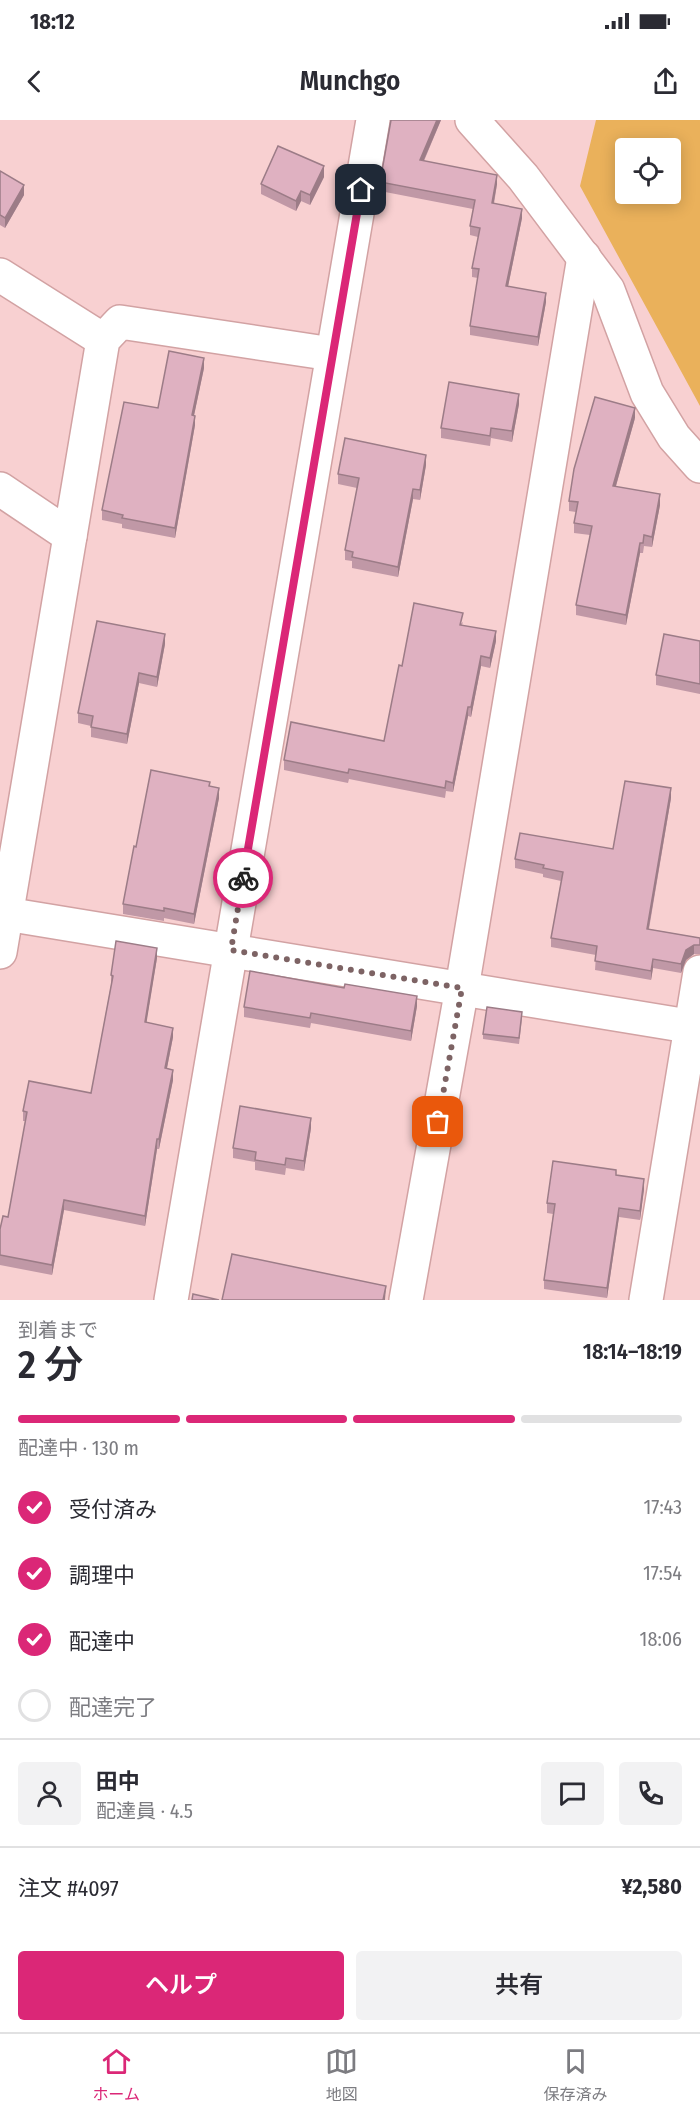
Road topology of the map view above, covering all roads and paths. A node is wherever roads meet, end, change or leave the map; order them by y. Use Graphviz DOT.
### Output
graph roads {
  1 [pos="373,120"];
  2 [pos="472,120"];
  3 [pos="584,257"];
  4 [pos="0,275"];
  5 [pos="103,340"];
  6 [pos="332,354"];
  7 [pos="700,466"];
  8 [pos="0,489"];
  9 [pos="70,536"];
  10 [pos="6,914"];
  11 [pos="231,950"];
  12 [pos="0,952"];
  13 [pos="700,972"];
  14 [pos="462,988"];
  15 [pos="695,1027"];
  16 [pos="171,1300"];
  17 [pos="406,1300"];
  18 [pos="646,1300"];
  1 -- 6 [label="street"];
  2 -- 3 [label="street"];
  3 -- 7 [label="street"];
  3 -- 14 [label="street"];
  4 -- 5 [label="street"];
  5 -- 6 [label="street"];
  5 -- 9 [label="street"];
  6 -- 11 [label="street"];
  8 -- 9 [label="street"];
  9 -- 10 [label="street"];
  10 -- 11 [label="street"];
  10 -- 12 [label="street"];
  11 -- 14 [label="street"];
  11 -- 16 [label="street"];
  13 -- 15 [label="street"];
  14 -- 15 [label="street"];
  14 -- 17 [label="street"];
  15 -- 18 [label="street"];
}
